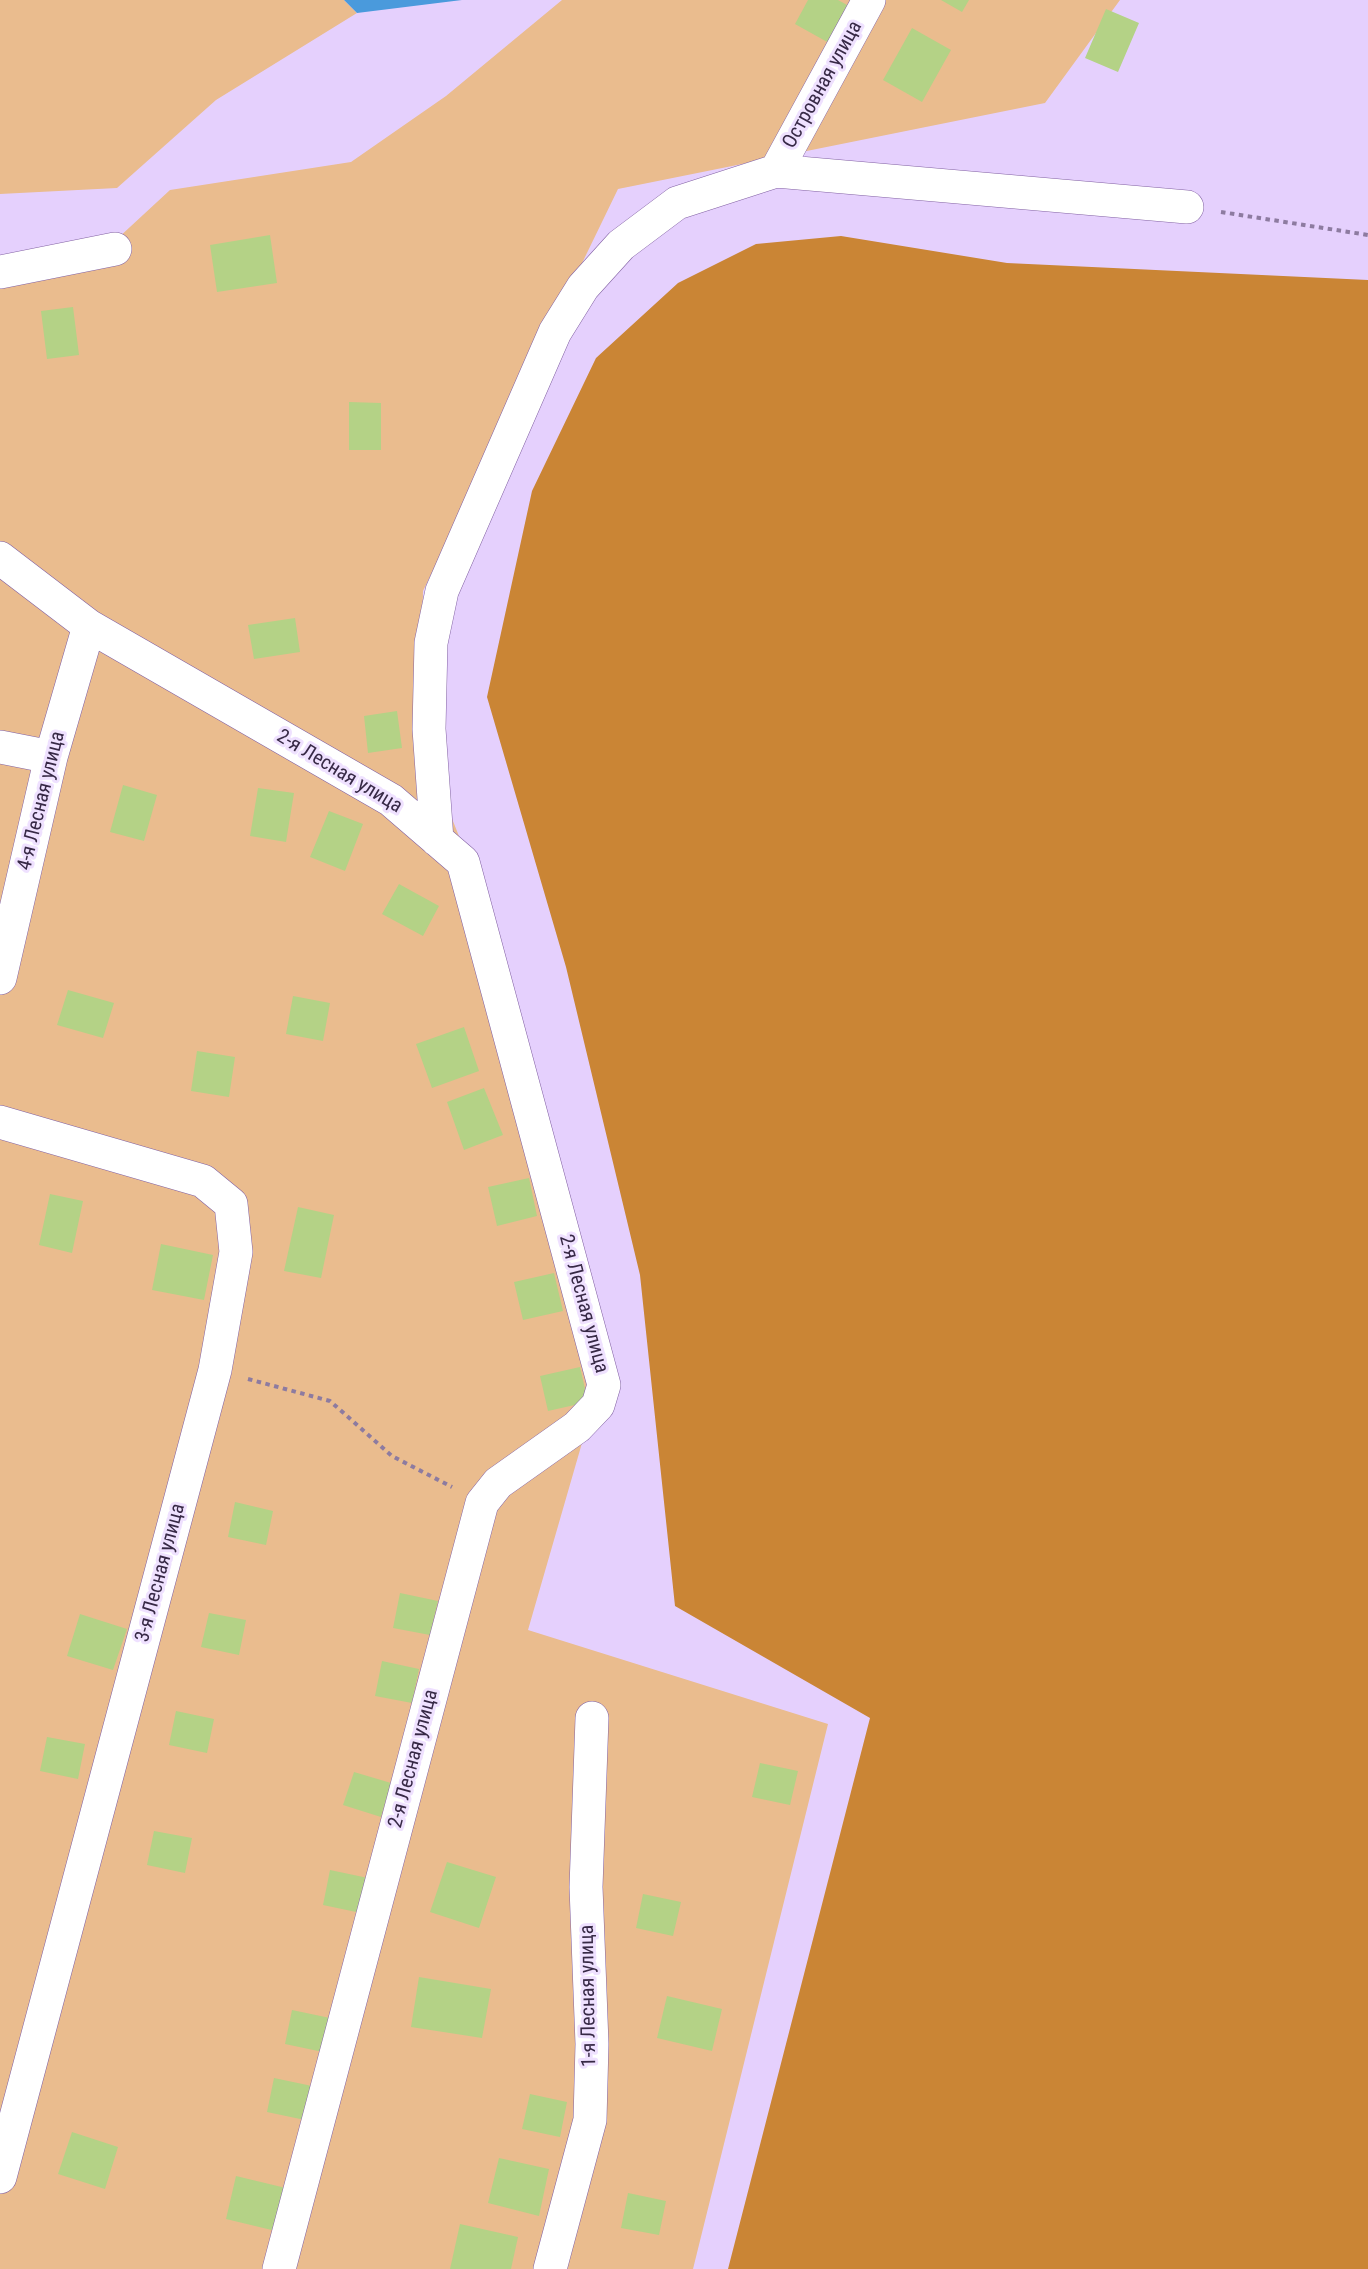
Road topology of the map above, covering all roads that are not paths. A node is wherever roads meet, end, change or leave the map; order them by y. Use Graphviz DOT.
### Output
graph roads {
  1 [pos="869,0"];
  2 [pos="776,171"];
  3 [pos="1187,207"];
  4 [pos="115,249"];
  5 [pos="0,272"];
  6 [pos="0,558"];
  7 [pos="88,626"];
  8 [pos="0,747"];
  9 [pos="51,757"];
  10 [pos="438,840"];
  11 [pos="0,978"];
  12 [pos="0,1122"];
  13 [pos="592,1718"];
  14 [pos="0,2177"];
  15 [pos="279,2269"];
  16 [pos="550,2269"];
  1 -- 2 [label="street, Островная улица"];
  2 -- 3 [label="street"];
  2 -- 10 [label="street"];
  4 -- 5 [label="street"];
  6 -- 7 [label="street, 2-я Лесная улица"];
  7 -- 9 [label="street, 4-я Лесная улица"];
  7 -- 10 [label="street, 2-я Лесная улица"];
  8 -- 9 [label="street"];
  9 -- 11 [label="street, 4-я Лесная улица"];
  10 -- 15 [label="street, 2-я Лесная улица"];
  12 -- 14 [label="street, 3-я Лесная улица"];
  13 -- 16 [label="street, 1-я Лесная улица"];
}
